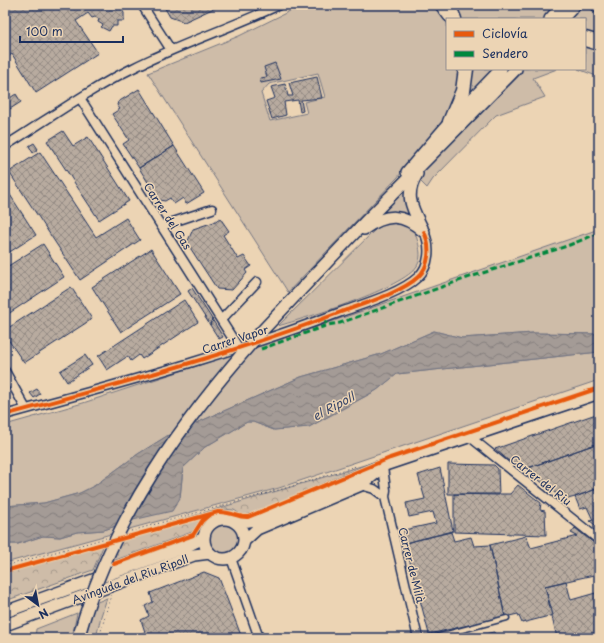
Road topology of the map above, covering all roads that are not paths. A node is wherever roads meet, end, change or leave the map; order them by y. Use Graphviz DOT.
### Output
graph roads {
  1 [pos="142,5"];
  2 [pos="279,5"];
  3 [pos="439,5"];
  4 [pos="448,5"];
  5 [pos="563,5"];
  6 [pos="575,5"];
  7 [pos="449,18"];
  8 [pos="454,18"];
  9 [pos="551,18"];
  10 [pos="563,18"];
  11 [pos="586,39"];
  12 [pos="599,43"];
  13 [pos="170,50"];
  14 [pos="466,70"];
  15 [pos="500,70"];
  16 [pos="515,70"];
  17 [pos="80,98"];
  18 [pos="450,122"];
  19 [pos="5,146"];
  20 [pos="423,165"];
  21 [pos="387,199"];
  22 [pos="212,209"];
  23 [pos="161,226"];
  24 [pos="424,232"];
  25 [pos="343,245"];
  26 [pos="258,282"];
  27 [pos="221,320"];
  28 [pos="238,347"];
  29 [pos="5,371"];
  30 [pos="599,393"];
  31 [pos="26,410"];
  32 [pos="5,415"];
  33 [pos="470,437"];
  34 [pos="383,467"];
  35 [pos="361,485"];
  36 [pos="385,497"];
  37 [pos="236,523"];
  38 [pos="204,538"];
  39 [pos="599,540"];
  40 [pos="244,541"];
  41 [pos="210,553"];
  42 [pos="231,558"];
  43 [pos="5,612"];
  44 [pos="507,618"];
  45 [pos="5,625"];
  46 [pos="79,635"];
  47 [pos="259,638"];
  48 [pos="418,638"];
  49 [pos="432,638"];
  1 -- 13 [label="street"];
  2 -- 13 [label="street"];
  3 -- 7 [label="street"];
  4 -- 8 [label="highway"];
  5 -- 9 [label="street"];
  6 -- 10 [label="street"];
  11 -- 12 [label="highway"];
  13 -- 17 [label="street"];
  14 -- 18 [label="highway"];
  15 -- 18 [label="street"];
  16 -- 20 [label="street"];
  17 -- 19 [label="street"];
  17 -- 23 [label="street, Carrer del Gas"];
  18 -- 21 [label="street"];
  20 -- 21 [label="street"];
  20 -- 24 [label="street"];
  21 -- 25 [label="street"];
  22 -- 23 [label="street"];
  23 -- 27 [label="street, Carrer del Gas"];
  24 -- 25 [label="street"];
  24 -- 28 [label="street, Carrer Vapor"];
  25 -- 46 [label="street, bridge"];
  26 -- 27 [label="street"];
  27 -- 28 [label="street, Carrer del Gas"];
  28 -- 31 [label="street, Carrer Vapor"];
  29 -- 31 [label="street"];
  30 -- 33 [label="street"];
  31 -- 32 [label="street, Carrer Vapor"];
  33 -- 34 [label="street"];
  33 -- 39 [label="street, Carrer del Riu"];
  34 -- 35 [label="street"];
  34 -- 36 [label="street, Carrer de Milà"];
  34 -- 37 [label="street"];
  35 -- 36 [label="street"];
  35 -- 40 [label="street"];
  36 -- 48 [label="street, Carrer de Milà"];
  37 -- 38 [label="street"];
  37 -- 40 [label="street"];
  38 -- 41 [label="street"];
  38 -- 43 [label="street, Avinguda del Riu Ripoll"];
  40 -- 42 [label="street"];
  41 -- 42 [label="street"];
  41 -- 45 [label="street, Avinguda del Riu Ripoll"];
  42 -- 47 [label="street"];
  44 -- 49 [label="lane"];
}
